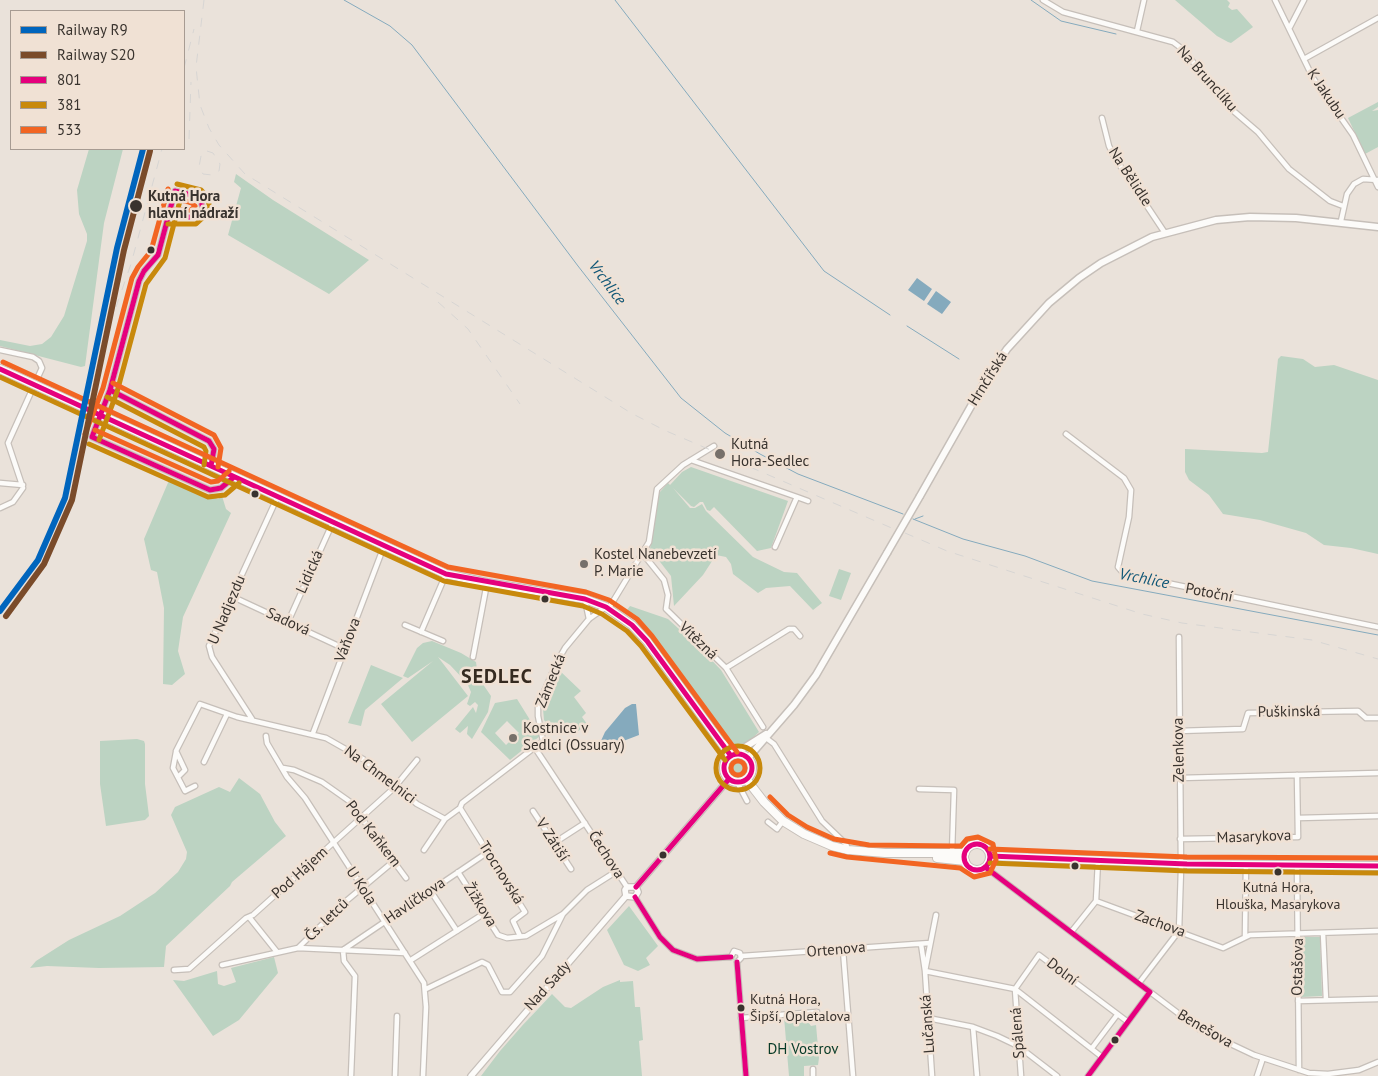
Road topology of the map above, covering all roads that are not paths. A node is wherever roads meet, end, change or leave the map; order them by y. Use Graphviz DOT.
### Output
graph roads {
  1 [pos="1043,0"];
  2 [pos="1144,0"];
  3 [pos="1275,0"];
  4 [pos="1304,0"];
  5 [pos="1378,18"];
  6 [pos="1290,27"];
  7 [pos="1137,31"];
  8 [pos="1304,59"];
  9 [pos="1102,118"];
  10 [pos="1372,179"];
  11 [pos="1378,180"];
  12 [pos="1378,187"];
  13 [pos="1343,206"];
  14 [pos="168,218"];
  15 [pos="1341,221"];
  16 [pos="1378,227"];
  17 [pos="1165,233"];
  18 [pos="0,350"];
  19 [pos="0,369"];
  20 [pos="110,390"];
  21 [pos="1066,434"];
  22 [pos="714,446"];
  23 [pos="691,460"];
  24 [pos="211,466"];
  25 [pos="234,477"];
  26 [pos="0,483"];
  27 [pos="23,486"];
  28 [pos="278,496"];
  29 [pos="796,497"];
  30 [pos="808,501"];
  31 [pos="0,508"];
  32 [pos="333,522"];
  33 [pos="384,546"];
  34 [pos="775,547"];
  35 [pos="643,554"];
  36 [pos="446,574"];
  37 [pos="487,583"];
  38 [pos="232,596"];
  39 [pos="585,599"];
  40 [pos="608,607"];
  41 [pos="589,619"];
  42 [pos="288,622"];
  43 [pos="405,625"];
  44 [pos="1378,627"];
  45 [pos="421,632"];
  46 [pos="800,636"];
  47 [pos="1179,637"];
  48 [pos="443,641"];
  49 [pos="345,649"];
  50 [pos="473,657"];
  51 [pos="726,668"];
  52 [pos="227,714"];
  53 [pos="1378,718"];
  54 [pos="252,719"];
  55 [pos="763,727"];
  56 [pos="1178,731"];
  57 [pos="772,732"];
  58 [pos="313,733"];
  59 [pos="266,736"];
  60 [pos="766,738"];
  61 [pos="719,740"];
  62 [pos="534,748"];
  63 [pos="176,751"];
  64 [pos="731,756"];
  65 [pos="748,758"];
  66 [pos="417,760"];
  67 [pos="204,762"];
  68 [pos="283,768"];
  69 [pos="1378,773"];
  70 [pos="1296,775"];
  71 [pos="178,777"];
  72 [pos="1179,778"];
  73 [pos="747,780"];
  74 [pos="733,781"];
  75 [pos="396,785"];
  76 [pos="195,786"];
  77 [pos="919,789"];
  78 [pos="747,801"];
  79 [pos="460,808"];
  80 [pos="533,811"];
  81 [pos="1378,816"];
  82 [pos="362,817"];
  83 [pos="1298,818"];
  84 [pos="445,819"];
  85 [pos="783,820"];
  86 [pos="768,822"];
  87 [pos="585,823"];
  88 [pos="1180,839"];
  89 [pos="554,843"];
  90 [pos="333,844"];
  91 [pos="424,850"];
  92 [pos="848,850"];
  93 [pos="488,852"];
  94 [pos="885,853"];
  95 [pos="952,854"];
  96 [pos="990,856"];
  97 [pos="965,857"];
  98 [pos="1098,861"];
  99 [pos="394,862"];
  100 [pos="1180,864"];
  101 [pos="1246,864"];
  102 [pos="1297,865"];
  103 [pos="1378,866"];
  104 [pos="985,867"];
  105 [pos="571,869"];
  106 [pos="617,871"];
  107 [pos="458,872"];
  108 [pos="406,878"];
  109 [pos="362,887"];
  110 [pos="627,887"];
  111 [pos="636,887"];
  112 [pos="430,890"];
  113 [pos="626,896"];
  114 [pos="635,897"];
  115 [pos="1096,901"];
  116 [pos="485,913"];
  117 [pos="563,914"];
  118 [pos="936,915"];
  119 [pos="249,917"];
  120 [pos="384,921"];
  121 [pos="457,931"];
  122 [pos="1178,931"];
  123 [pos="1378,931"];
  124 [pos="1072,932"];
  125 [pos="1299,933"];
  126 [pos="1323,933"];
  127 [pos="520,936"];
  128 [pos="1245,937"];
  129 [pos="921,944"];
  130 [pos="930,944"];
  131 [pos="298,948"];
  132 [pos="343,950"];
  133 [pos="843,950"];
  134 [pos="277,952"];
  135 [pos="405,953"];
  136 [pos="742,956"];
  137 [pos="730,957"];
  138 [pos="410,960"];
  139 [pos="737,962"];
  140 [pos="222,965"];
  141 [pos="174,970"];
  142 [pos="925,972"];
  143 [pos="1139,983"];
  144 [pos="426,989"];
  145 [pos="1015,989"];
  146 [pos="1150,992"];
  147 [pos="1378,999"];
  148 [pos="1298,1000"];
  149 [pos="1326,1000"];
  150 [pos="817,1012"];
  151 [pos="1117,1015"];
  152 [pos="397,1016"];
  153 [pos="741,1018"];
  154 [pos="928,1018"];
  155 [pos="1128,1022"];
  156 [pos="973,1027"];
  157 [pos="1018,1046"];
  158 [pos="1092,1048"];
  159 [pos="1102,1056"];
  160 [pos="1263,1058"];
  161 [pos="1378,1062"];
  162 [pos="813,1069"];
  163 [pos="1299,1070"];
  164 [pos="1359,1070"];
  165 [pos="351,1076"];
  166 [pos="394,1076"];
  167 [pos="423,1076"];
  168 [pos="471,1076"];
  169 [pos="746,1076"];
  170 [pos="813,1076"];
  171 [pos="853,1076"];
  172 [pos="932,1076"];
  173 [pos="977,1076"];
  174 [pos="1021,1076"];
  175 [pos="1057,1076"];
  176 [pos="1088,1076"];
  177 [pos="1257,1076"];
  178 [pos="1359,1076"];
  1 -- 7 [label="street, Na Brunclíku"];
  2 -- 7 [label="street"];
  3 -- 6 [label="street, K Jakubu"];
  4 -- 6 [label="street"];
  5 -- 8 [label="street"];
  6 -- 8 [label="street, K Jakubu"];
  7 -- 13 [label="street, Na Brunclíku"];
  8 -- 10 [label="street, K Jakubu"];
  9 -- 17 [label="street, Na Bělidle"];
  10 -- 11 [label="street"];
  10 -- 12 [label="street, K Jakubu"];
  10 -- 13 [label="street"];
  13 -- 15 [label="street"];
  14 -- 14 [label="street"];
  14 -- 20 [label="street"];
  15 -- 16 [label="main road, Hrnčířská"];
  15 -- 17 [label="main road, Hrnčířská"];
  17 -- 57 [label="main road, Hrnčířská, bridge"];
  18 -- 27 [label="street"];
  19 -- 24 [label="main road, bridge"];
  20 -- 24 [label="street"];
  20 -- 25 [label="street"];
  21 -- 44 [label="street, Potoční"];
  22 -- 23 [label="street"];
  23 -- 29 [label="street"];
  23 -- 35 [label="street"];
  24 -- 25 [label="main road"];
  25 -- 28 [label="main road"];
  26 -- 27 [label="street"];
  27 -- 31 [label="street"];
  28 -- 32 [label="main road"];
  28 -- 38 [label="street, U Nadjezdu"];
  29 -- 30 [label="street"];
  29 -- 34 [label="street"];
  32 -- 33 [label="main road"];
  32 -- 42 [label="street, Lidická"];
  33 -- 36 [label="main road"];
  33 -- 49 [label="street, Váňova"];
  35 -- 40 [label="street"];
  35 -- 51 [label="street, Vítězná"];
  36 -- 37 [label="main road"];
  36 -- 45 [label="street"];
  37 -- 39 [label="main road"];
  37 -- 50 [label="street"];
  38 -- 42 [label="street, Sadová"];
  38 -- 54 [label="street, U Nadjezdu"];
  39 -- 40 [label="main road"];
  39 -- 41 [label="street"];
  40 -- 41 [label="street, Zámecká"];
  40 -- 61 [label="main road"];
  41 -- 62 [label="street, Zámecká"];
  42 -- 49 [label="street, Sadová"];
  43 -- 45 [label="street"];
  45 -- 48 [label="street"];
  46 -- 51 [label="street"];
  47 -- 56 [label="street, Zelenkova"];
  49 -- 58 [label="street, Váňova"];
  51 -- 55 [label="street, Vítězná"];
  52 -- 54 [label="street, Na Chmelnici"];
  52 -- 63 [label="street, Na Chmelnici"];
  52 -- 67 [label="street"];
  53 -- 56 [label="street, Puškinská"];
  54 -- 58 [label="street, Na Chmelnici"];
  56 -- 72 [label="street, Zelenkova"];
  57 -- 60 [label="main road, Hrnčířská"];
  57 -- 61 [label="main road"];
  58 -- 75 [label="street, Na Chmelnici"];
  59 -- 68 [label="street"];
  60 -- 65 [label="main road, Hrnčířská"];
  60 -- 92 [label="street"];
  61 -- 64 [label="main road"];
  62 -- 79 [label="street"];
  62 -- 87 [label="street, Čechova"];
  63 -- 71 [label="street, Na Chmelnici"];
  63 -- 71 [label="street"];
  64 -- 65 [label="main road"];
  64 -- 74 [label="main road"];
  65 -- 73 [label="main road"];
  66 -- 75 [label="street, Pod Hájem"];
  68 -- 82 [label="street, Pod Kaňkem"];
  68 -- 90 [label="street"];
  69 -- 70 [label="street"];
  70 -- 72 [label="street"];
  70 -- 83 [label="street, Masarykova"];
  71 -- 76 [label="street"];
  72 -- 88 [label="street, Zelenkova"];
  73 -- 74 [label="main road"];
  73 -- 85 [label="main road"];
  74 -- 78 [label="street"];
  74 -- 111 [label="street"];
  75 -- 82 [label="street, Pod Hájem"];
  75 -- 84 [label="street, Na Chmelnici"];
  77 -- 95 [label="street"];
  79 -- 84 [label="street"];
  79 -- 93 [label="street, Trocnovská"];
  80 -- 89 [label="street, V Zátiší"];
  81 -- 83 [label="street"];
  82 -- 90 [label="street, Pod Hájem"];
  82 -- 99 [label="street, Pod Kaňkem"];
  83 -- 88 [label="street, Masarykova"];
  84 -- 91 [label="street"];
  85 -- 86 [label="street"];
  85 -- 92 [label="main road"];
  87 -- 89 [label="street, Čechova"];
  87 -- 106 [label="street, Čechova"];
  88 -- 100 [label="street, Zelenkova"];
  89 -- 105 [label="street, V Zátiší"];
  90 -- 109 [label="street, U Kola"];
  90 -- 119 [label="street, Pod Hájem"];
  92 -- 94 [label="main road"];
  93 -- 107 [label="street, Havlíčkova"];
  93 -- 127 [label="street, Trocnovská"];
  94 -- 95 [label="main road"];
  94 -- 97 [label="main road"];
  95 -- 97 [label="main road"];
  96 -- 97 [label="main road"];
  96 -- 98 [label="main road, Masarykova"];
  96 -- 104 [label="main road"];
  97 -- 104 [label="main road"];
  98 -- 100 [label="main road, Masarykova"];
  98 -- 115 [label="street"];
  99 -- 108 [label="street, Pod Kaňkem"];
  99 -- 109 [label="street, Čs. letců"];
  100 -- 101 [label="main road, Masarykova"];
  100 -- 122 [label="street, Zelenkova"];
  101 -- 102 [label="main road, Masarykova"];
  101 -- 128 [label="street"];
  102 -- 103 [label="main road, Masarykova"];
  102 -- 125 [label="street, Ostašova"];
  104 -- 124 [label="street, Benešova"];
  106 -- 110 [label="street, Čechova"];
  106 -- 117 [label="street"];
  107 -- 112 [label="street, Havlíčkova"];
  107 -- 116 [label="street, Žižkova"];
  109 -- 120 [label="street, U Kola"];
  109 -- 131 [label="street, Čs. letců"];
  110 -- 111 [label="street"];
  110 -- 113 [label="street"];
  111 -- 114 [label="street"];
  112 -- 120 [label="street, Havlíčkova"];
  112 -- 121 [label="street"];
  113 -- 114 [label="street"];
  113 -- 168 [label="street, Nad Sady"];
  114 -- 137 [label="street"];
  115 -- 122 [label="street, Zachova"];
  115 -- 124 [label="street"];
  116 -- 121 [label="street"];
  116 -- 127 [label="street, Žižkova"];
  117 -- 127 [label="street"];
  117 -- 144 [label="street"];
  118 -- 130 [label="street, Lučanská"];
  119 -- 134 [label="street"];
  119 -- 141 [label="street, Pod Hájem"];
  120 -- 132 [label="street, Havlíčkova"];
  120 -- 135 [label="street, U Kola"];
  121 -- 138 [label="street"];
  122 -- 128 [label="street, Zachova"];
  122 -- 143 [label="street"];
  123 -- 126 [label="street"];
  124 -- 143 [label="street, Benešova"];
  125 -- 126 [label="street"];
  125 -- 128 [label="street"];
  125 -- 148 [label="street, Ostašova"];
  126 -- 149 [label="street"];
  129 -- 130 [label="street, Ortenova"];
  129 -- 133 [label="street, Ortenova"];
  129 -- 142 [label="street, Lučanská"];
  130 -- 142 [label="street, Lučanská"];
  131 -- 132 [label="street"];
  131 -- 134 [label="street, Čs. letců"];
  132 -- 135 [label="street"];
  132 -- 165 [label="street"];
  133 -- 136 [label="street, Ortenova"];
  133 -- 171 [label="street"];
  134 -- 140 [label="street, Čs. letců"];
  135 -- 138 [label="street, U Kola"];
  136 -- 137 [label="street, Ortenova"];
  136 -- 139 [label="street"];
  137 -- 139 [label="street"];
  138 -- 144 [label="street, U Kola"];
  139 -- 153 [label="street"];
  142 -- 145 [label="street"];
  142 -- 154 [label="street, Lučanská"];
  143 -- 146 [label="street, Benešova"];
  144 -- 167 [label="street"];
  145 -- 151 [label="street, Dolní"];
  145 -- 157 [label="street, Spálená"];
  145 -- 158 [label="street"];
  146 -- 155 [label="street"];
  146 -- 160 [label="street, Benešova"];
  147 -- 149 [label="street"];
  148 -- 149 [label="street"];
  148 -- 163 [label="street, Ostašova"];
  150 -- 153 [label="street"];
  151 -- 155 [label="street, Dolní"];
  151 -- 158 [label="street"];
  152 -- 166 [label="street"];
  153 -- 169 [label="street"];
  154 -- 156 [label="street"];
  154 -- 172 [label="street, Lučanská"];
  155 -- 159 [label="street"];
  156 -- 157 [label="street"];
  156 -- 173 [label="street"];
  157 -- 174 [label="street, Spálená"];
  157 -- 175 [label="street"];
  158 -- 159 [label="street"];
  159 -- 176 [label="street"];
  160 -- 163 [label="street, Benešova"];
  160 -- 177 [label="street"];
  161 -- 164 [label="street, Benešova"];
  162 -- 170 [label="street"];
  163 -- 164 [label="street, Benešova"];
  164 -- 178 [label="street"];
}
